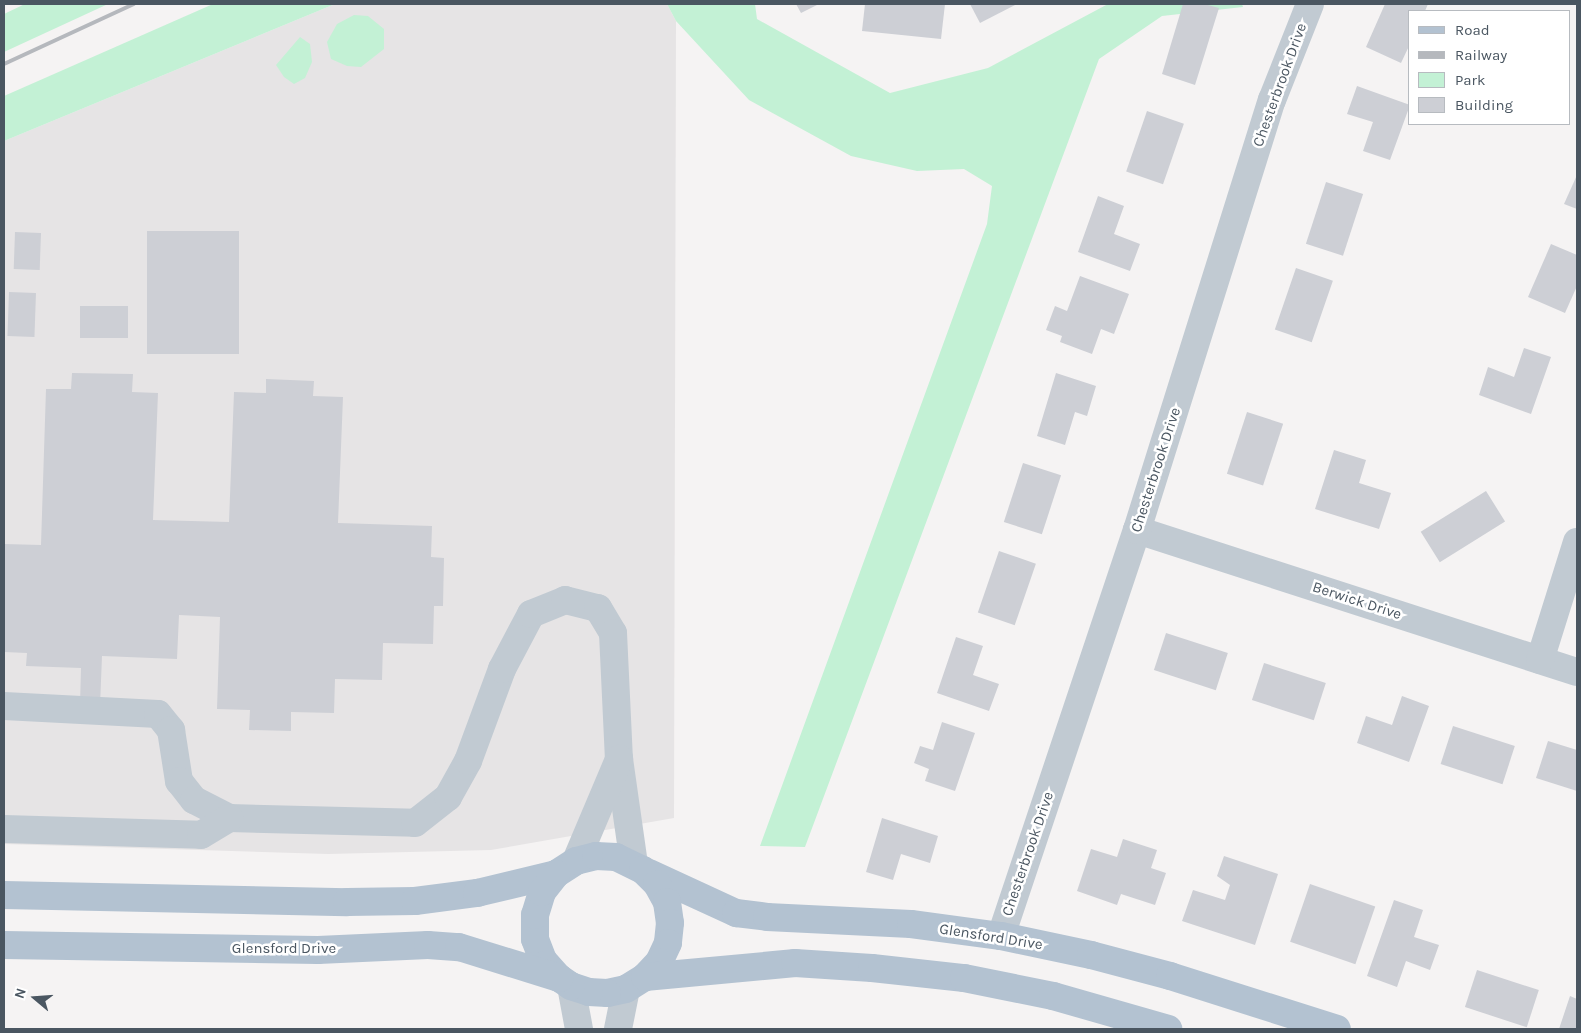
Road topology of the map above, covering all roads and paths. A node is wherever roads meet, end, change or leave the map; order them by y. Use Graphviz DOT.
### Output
graph roads {
  1 [pos="1310,4"];
  2 [pos="1137,530"];
  3 [pos="1577,542"];
  4 [pos="1540,660"];
  5 [pos="1577,672"];
  6 [pos="4,706"];
  7 [pos="619,759"];
  8 [pos="229,818"];
  9 [pos="4,829"];
  10 [pos="566,867"];
  11 [pos="638,867"];
  12 [pos="4,895"];
  13 [pos="1000,936"];
  14 [pos="4,945"];
  15 [pos="565,982"];
  16 [pos="636,983"];
  17 [pos="579,1029"];
  18 [pos="618,1029"];
  19 [pos="1168,1029"];
  20 [pos="1337,1029"];
  1 -- 2 [label="street, Chesterbrook Drive"];
  2 -- 4 [label="street, Berwick Drive"];
  2 -- 13 [label="street, Chesterbrook Drive"];
  3 -- 4 [label="street"];
  4 -- 5 [label="street, Berwick Drive"];
  6 -- 8 [label="street"];
  7 -- 8 [label="street"];
  7 -- 10 [label="street"];
  7 -- 11 [label="street"];
  8 -- 9 [label="street"];
  10 -- 11 [label="main road"];
  10 -- 12 [label="main road"];
  10 -- 15 [label="main road"];
  11 -- 13 [label="main road, Glensford Drive"];
  11 -- 16 [label="main road"];
  13 -- 20 [label="main road, Glensford Drive"];
  14 -- 15 [label="main road, Glensford Drive"];
  15 -- 16 [label="main road"];
  15 -- 17 [label="street"];
  16 -- 18 [label="street"];
  16 -- 19 [label="main road"];
}
